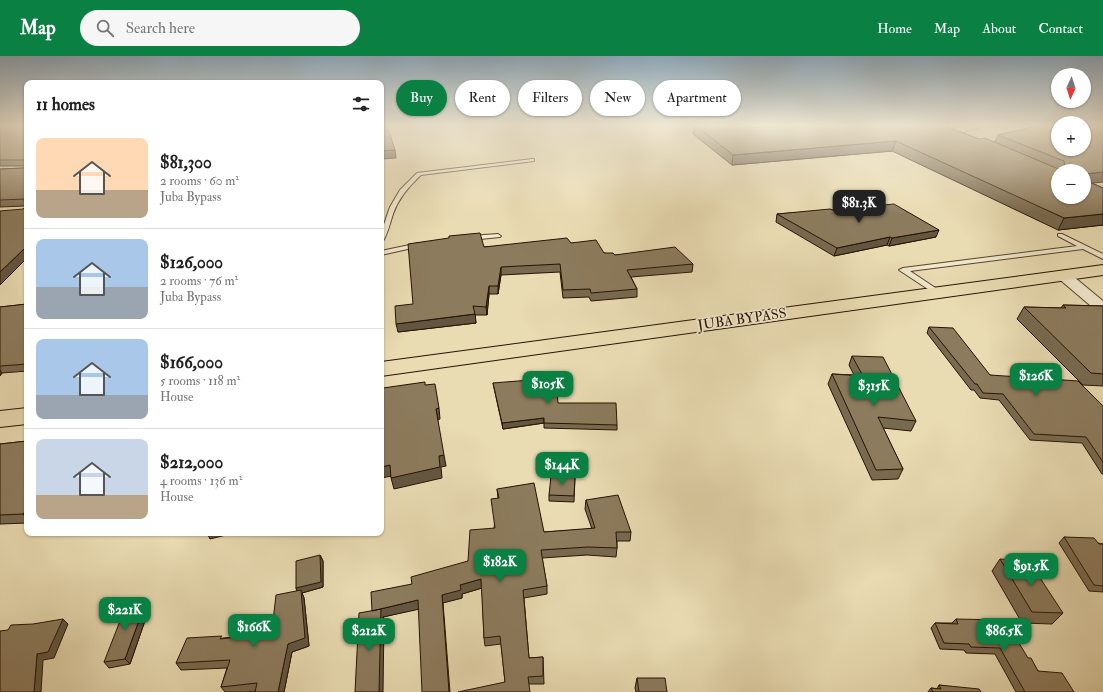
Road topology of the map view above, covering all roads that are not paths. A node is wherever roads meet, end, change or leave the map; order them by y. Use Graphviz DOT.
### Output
graph roads {
  1 [pos="532,160"];
  2 [pos="384,235"];
  3 [pos="1060,235"];
  4 [pos="498,236"];
  5 [pos="462,238"];
  6 [pos="428,243"];
  7 [pos="1085,247"];
  8 [pos="384,252"];
  9 [pos="1103,257"];
  10 [pos="1103,270"];
  11 [pos="1063,275"];
  12 [pos="937,293"];
  13 [pos="1103,309"];
  14 [pos="384,369"];
  15 [pos="24,416"];
  16 [pos="0,419"];
  1 -- 2 [label="lane"];
  3 -- 7 [label="lane"];
  4 -- 5 [label="lane"];
  6 -- 8 [label="lane"];
  7 -- 9 [label="lane"];
  7 -- 12 [label="lane"];
  10 -- 11 [label="main road, JUBA BYPASS"];
  11 -- 12 [label="main road, JUBA BYPASS"];
  11 -- 13 [label="street"];
  12 -- 14 [label="main road, JUBA BYPASS"];
  15 -- 16 [label="main road"];
}
